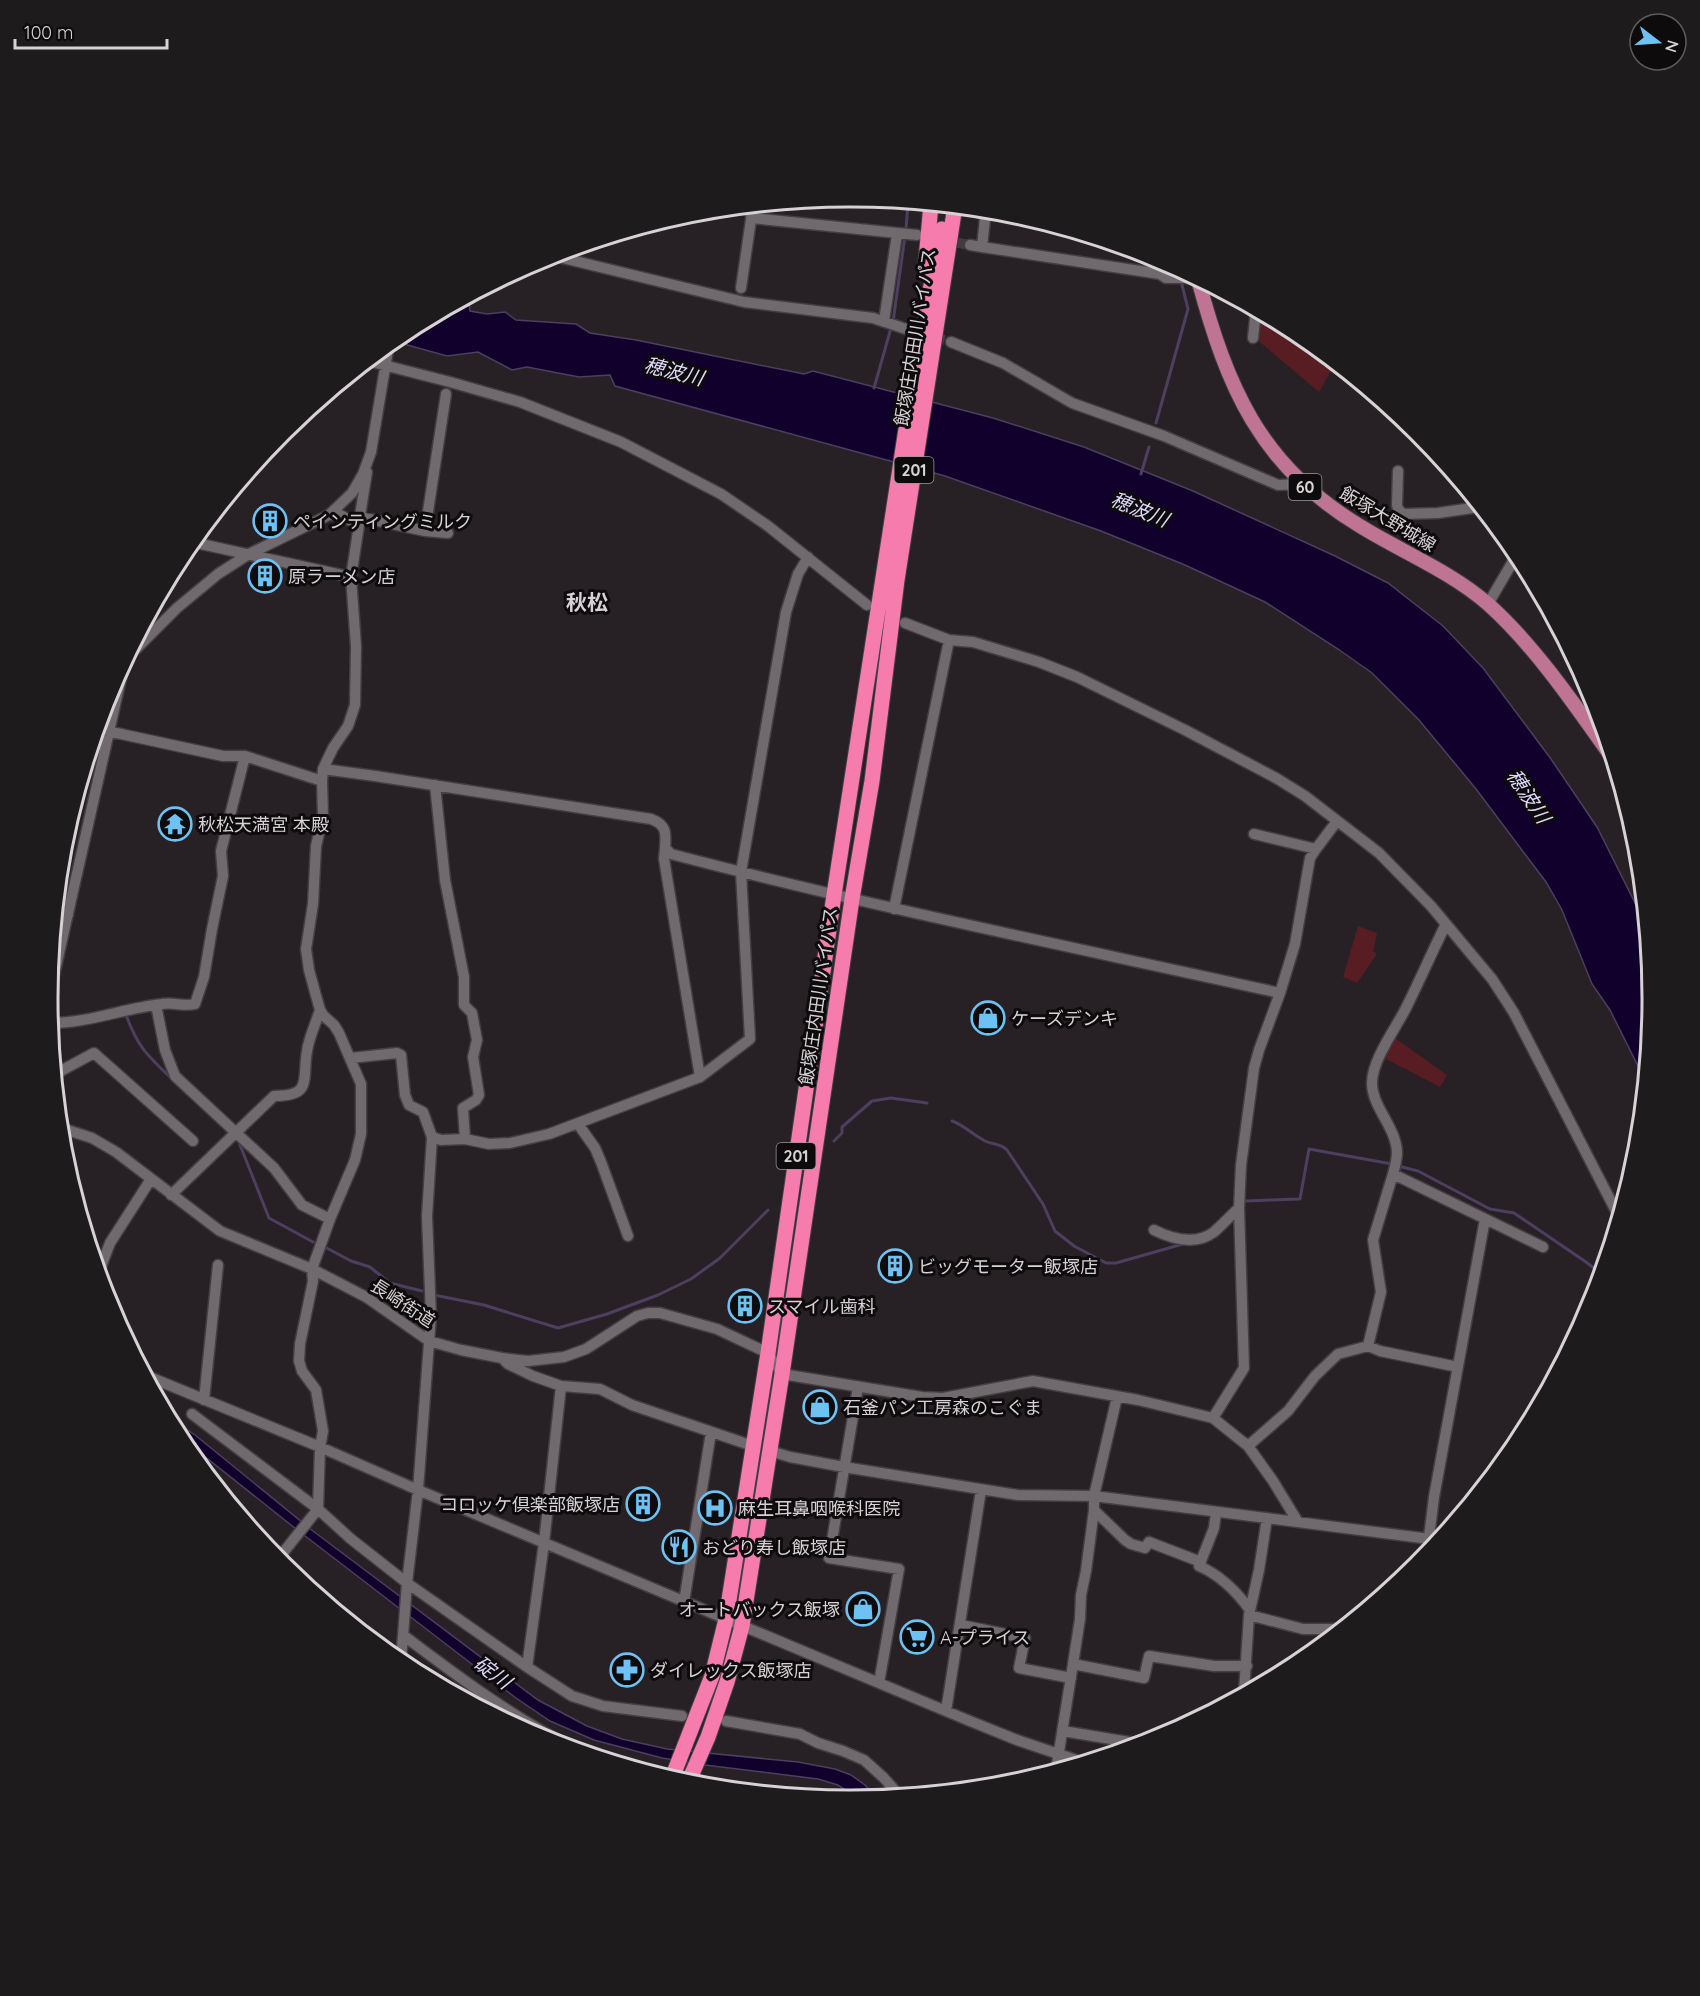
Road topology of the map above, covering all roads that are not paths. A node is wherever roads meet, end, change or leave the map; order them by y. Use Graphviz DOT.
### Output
graph roads {
  1 [pos="931,211"];
  2 [pos="945,212"];
  3 [pos="752,213"];
  4 [pos="954,213"];
  5 [pos="751,218"];
  6 [pos="985,219"];
  7 [pos="969,245"];
  8 [pos="982,247"];
  9 [pos="568,259"];
  10 [pos="1178,278"];
  11 [pos="1198,287"];
  12 [pos="741,288"];
  13 [pos="1255,319"];
  14 [pos="1253,338"];
  15 [pos="951,342"];
  16 [pos="924,359"];
  17 [pos="379,362"];
  18 [pos="446,394"];
  19 [pos="370,452"];
  20 [pos="1398,471"];
  21 [pos="1302,484"];
  22 [pos="1471,508"];
  23 [pos="329,515"];
  24 [pos="359,521"];
  25 [pos="425,531"];
  26 [pos="448,534"];
  27 [pos="202,544"];
  28 [pos="249,554"];
  29 [pos="808,557"];
  30 [pos="1512,564"];
  31 [pos="891,576"];
  32 [pos="351,577"];
  33 [pos="1488,604"];
  34 [pos="867,605"];
  35 [pos="905,623"];
  36 [pos="949,640"];
  37 [pos="143,643"];
  38 [pos="106,731"];
  39 [pos="1596,736"];
  40 [pos="99,749"];
  41 [pos="245,756"];
  42 [pos="323,769"];
  43 [pos="321,781"];
  44 [pos="435,785"];
  45 [pos="1337,821"];
  46 [pos="1254,834"];
  47 [pos="665,848"];
  48 [pos="1316,849"];
  49 [pos="741,872"];
  50 [pos="834,895"];
  51 [pos="852,899"];
  52 [pos="894,909"];
  53 [pos="63,914"];
  54 [pos="68,915"];
  55 [pos="1446,924"];
  56 [pos="60,951"];
  57 [pos="1280,993"];
  58 [pos="156,1005"];
  59 [pos="320,1010"];
  60 [pos="59,1022"];
  61 [pos="351,1058"];
  62 [pos="62,1071"];
  63 [pos="700,1077"];
  64 [pos="578,1124"];
  65 [pos="70,1130"];
  66 [pos="235,1133"];
  67 [pos="432,1137"];
  68 [pos="465,1139"];
  69 [pos="194,1141"];
  70 [pos="1393,1174"];
  71 [pos="151,1179"];
  72 [pos="171,1195"];
  73 [pos="1614,1207"];
  74 [pos="1239,1208"];
  75 [pos="330,1219"];
  76 [pos="1485,1219"];
  77 [pos="1154,1230"];
  78 [pos="628,1236"];
  79 [pos="1543,1247"];
  80 [pos="104,1259"];
  81 [pos="218,1264"];
  82 [pos="312,1269"];
  83 [pos="429,1341"];
  84 [pos="1368,1346"];
  85 [pos="768,1353"];
  86 [pos="502,1358"];
  87 [pos="1458,1367"];
  88 [pos="782,1374"];
  89 [pos="158,1380"];
  90 [pos="561,1386"];
  91 [pos="858,1387"];
  92 [pos="1117,1397"];
  93 [pos="204,1400"];
  94 [pos="192,1414"];
  95 [pos="1213,1418"];
  96 [pos="711,1432"];
  97 [pos="320,1446"];
  98 [pos="753,1446"];
  99 [pos="1248,1446"];
  100 [pos="770,1451"];
  101 [pos="844,1467"];
  102 [pos="418,1490"];
  103 [pos="981,1490"];
  104 [pos="1094,1496"];
  105 [pos="1094,1510"];
  106 [pos="317,1511"];
  107 [pos="1216,1512"];
  108 [pos="1267,1518"];
  109 [pos="1298,1522"];
  110 [pos="1433,1533"];
  111 [pos="1427,1539"];
  112 [pos="544,1543"];
  113 [pos="284,1552"];
  114 [pos="1201,1562"];
  115 [pos="407,1586"];
  116 [pos="684,1602"];
  117 [pos="1250,1613"];
  118 [pos="726,1619"];
  119 [pos="961,1625"];
  120 [pos="742,1626"];
  121 [pos="1328,1629"];
  122 [pos="403,1633"];
  123 [pos="402,1650"];
  124 [pos="1073,1664"];
  125 [pos="1247,1666"];
  126 [pos="527,1667"];
  127 [pos="1071,1678"];
  128 [pos="879,1683"];
  129 [pos="1245,1684"];
  130 [pos="946,1711"];
  131 [pos="516,1715"];
  132 [pos="682,1716"];
  133 [pos="726,1721"];
  134 [pos="1063,1731"];
  135 [pos="1121,1741"];
  136 [pos="1059,1755"];
  137 [pos="1070,1758"];
  138 [pos="1058,1762"];
  139 [pos="675,1770"];
  140 [pos="692,1773"];
  141 [pos="893,1788"];
  1 -- 16 [label="highway"];
  2 -- 16 [label="highway, 飯塚庄内田川バイパス / 201"];
  3 -- 5 [label="street"];
  4 -- 16 [label="highway, 飯塚庄内田川バイパス / 201"];
  5 -- 9 [label="street"];
  5 -- 12 [label="street"];
  6 -- 8 [label="street"];
  7 -- 8 [label="street"];
  8 -- 10 [label="street"];
  11 -- 21 [label="main road, 飯塚大野城線 / 60"];
  13 -- 14 [label="street"];
  15 -- 21 [label="street"];
  16 -- 31 [label="highway, 飯塚庄内田川バイパス / 201"];
  17 -- 19 [label="street"];
  17 -- 29 [label="street"];
  18 -- 25 [label="street"];
  19 -- 23 [label="street"];
  19 -- 24 [label="street"];
  20 -- 22 [label="street"];
  21 -- 33 [label="main road, 飯塚大野城線 / 60"];
  23 -- 24 [label="street"];
  23 -- 28 [label="street"];
  24 -- 25 [label="street"];
  24 -- 32 [label="street"];
  25 -- 26 [label="street"];
  27 -- 28 [label="street"];
  28 -- 32 [label="street"];
  28 -- 37 [label="street"];
  29 -- 34 [label="street"];
  29 -- 49 [label="street"];
  30 -- 33 [label="street"];
  31 -- 50 [label="highway, 飯塚庄内田川バイパス / 201"];
  31 -- 51 [label="highway, 飯塚庄内田川バイパス / 201"];
  32 -- 42 [label="street"];
  33 -- 39 [label="main road, 飯塚大野城線 / 60"];
  35 -- 36 [label="street"];
  36 -- 45 [label="street"];
  36 -- 52 [label="street"];
  38 -- 41 [label="street"];
  40 -- 54 [label="street"];
  41 -- 43 [label="street"];
  41 -- 58 [label="street"];
  42 -- 43 [label="street"];
  42 -- 44 [label="street"];
  43 -- 59 [label="street"];
  44 -- 47 [label="street"];
  44 -- 68 [label="street"];
  45 -- 48 [label="street"];
  45 -- 55 [label="street"];
  46 -- 48 [label="street"];
  47 -- 49 [label="street"];
  47 -- 63 [label="street"];
  48 -- 57 [label="street"];
  49 -- 50 [label="street"];
  49 -- 63 [label="street"];
  50 -- 51 [label="street"];
  50 -- 85 [label="highway, 飯塚庄内田川バイパス / 201"];
  51 -- 52 [label="street"];
  51 -- 88 [label="highway, 飯塚庄内田川バイパス / 201"];
  52 -- 57 [label="street"];
  53 -- 54 [label="street"];
  54 -- 56 [label="street"];
  55 -- 70 [label="street"];
  55 -- 73 [label="street"];
  57 -- 74 [label="street"];
  58 -- 60 [label="street"];
  58 -- 66 [label="street"];
  59 -- 61 [label="street"];
  59 -- 66 [label="street"];
  61 -- 67 [label="street"];
  61 -- 75 [label="street"];
  62 -- 69 [label="street"];
  63 -- 64 [label="street"];
  64 -- 68 [label="street"];
  64 -- 78 [label="street"];
  65 -- 71 [label="street, 長崎街道"];
  66 -- 72 [label="street"];
  66 -- 75 [label="street"];
  67 -- 68 [label="street"];
  67 -- 83 [label="street"];
  70 -- 76 [label="street"];
  70 -- 84 [label="street"];
  71 -- 72 [label="street, 長崎街道"];
  71 -- 80 [label="street"];
  72 -- 82 [label="street, 長崎街道"];
  74 -- 77 [label="street"];
  74 -- 95 [label="street"];
  75 -- 82 [label="street"];
  76 -- 79 [label="street"];
  76 -- 87 [label="street"];
  81 -- 93 [label="street"];
  82 -- 83 [label="street, 長崎街道"];
  82 -- 97 [label="street"];
  83 -- 86 [label="street, 長崎街道"];
  83 -- 102 [label="street"];
  84 -- 87 [label="street"];
  84 -- 99 [label="street"];
  85 -- 86 [label="street"];
  85 -- 88 [label="street"];
  85 -- 98 [label="highway, 飯塚庄内田川バイパス / 201"];
  86 -- 90 [label="street, 長崎街道"];
  87 -- 110 [label="street"];
  88 -- 91 [label="street"];
  88 -- 100 [label="highway, 飯塚庄内田川バイパス / 201"];
  89 -- 93 [label="street"];
  90 -- 96 [label="street, 長崎街道"];
  90 -- 112 [label="street"];
  91 -- 92 [label="street"];
  91 -- 101 [label="street"];
  92 -- 95 [label="street"];
  92 -- 104 [label="street"];
  93 -- 97 [label="street"];
  94 -- 106 [label="street"];
  95 -- 99 [label="street"];
  96 -- 98 [label="street, 長崎街道"];
  96 -- 116 [label="street"];
  97 -- 102 [label="street"];
  97 -- 106 [label="street"];
  98 -- 118 [label="highway, 飯塚庄内田川バイパス / 201"];
  99 -- 109 [label="street"];
  100 -- 101 [label="street"];
  100 -- 120 [label="highway, 飯塚庄内田川バイパス / 201"];
  101 -- 103 [label="street"];
  101 -- 128 [label="street"];
  102 -- 112 [label="street"];
  102 -- 115 [label="street"];
  103 -- 104 [label="street"];
  103 -- 119 [label="street"];
  104 -- 105 [label="street"];
  104 -- 107 [label="street"];
  105 -- 114 [label="street"];
  105 -- 124 [label="street"];
  106 -- 113 [label="street"];
  106 -- 115 [label="street"];
  107 -- 108 [label="street"];
  107 -- 114 [label="street"];
  108 -- 109 [label="street"];
  108 -- 117 [label="street"];
  109 -- 111 [label="street"];
  112 -- 116 [label="street"];
  112 -- 126 [label="street"];
  114 -- 117 [label="street"];
  115 -- 122 [label="street"];
  115 -- 126 [label="street"];
  116 -- 118 [label="street"];
  117 -- 121 [label="street"];
  117 -- 125 [label="street"];
  118 -- 120 [label="street"];
  118 -- 139 [label="highway, 飯塚庄内田川バイパス / 201"];
  119 -- 127 [label="street"];
  119 -- 130 [label="street"];
  120 -- 128 [label="street"];
  120 -- 140 [label="highway, 飯塚庄内田川バイパス / 201"];
  122 -- 123 [label="street"];
  122 -- 131 [label="street"];
  124 -- 125 [label="street"];
  124 -- 127 [label="street"];
  125 -- 129 [label="street"];
  126 -- 132 [label="street"];
  127 -- 134 [label="street"];
  128 -- 130 [label="street"];
  130 -- 136 [label="street"];
  133 -- 141 [label="street"];
  134 -- 135 [label="street"];
  134 -- 136 [label="street"];
  136 -- 137 [label="street"];
  136 -- 138 [label="street"];
}
